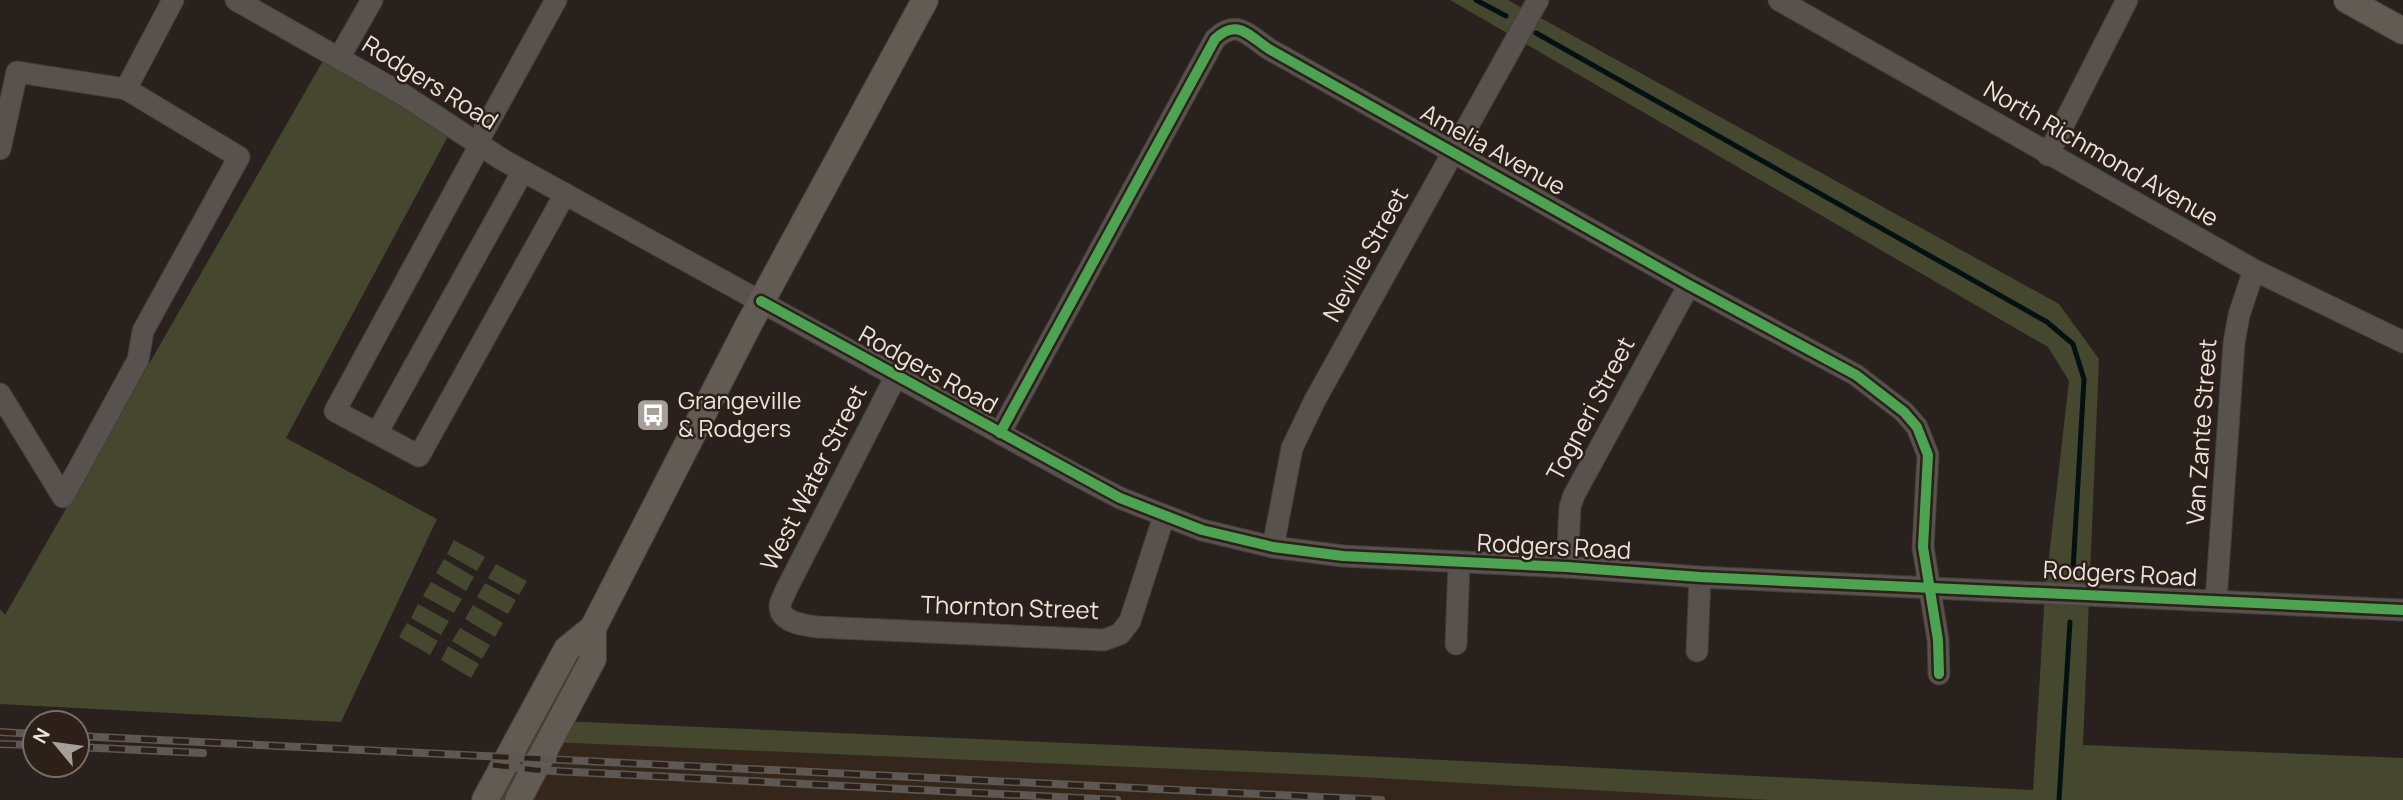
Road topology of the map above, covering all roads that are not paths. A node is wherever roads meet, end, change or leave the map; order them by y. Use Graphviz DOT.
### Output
graph roads {
  1 [pos="173,0"];
  2 [pos="236,0"];
  3 [pos="372,0"];
  4 [pos="556,0"];
  5 [pos="925,0"];
  6 [pos="1538,0"];
  7 [pos="1779,0"];
  8 [pos="2127,0"];
  9 [pos="2347,0"];
  10 [pos="2403,31"];
  11 [pos="339,58"];
  12 [pos="126,89"];
  13 [pos="479,144"];
  14 [pos="0,149"];
  15 [pos="1453,152"];
  16 [pos="2048,155"];
  17 [pos="523,171"];
  18 [pos="565,194"];
  19 [pos="2254,270"];
  20 [pos="1689,285"];
  21 [pos="761,301"];
  22 [pos="2403,342"];
  23 [pos="896,376"];
  24 [pos="0,394"];
  25 [pos="377,433"];
  26 [pos="1000,433"];
  27 [pos="1164,516"];
  28 [pos="1273,547"];
  29 [pos="1459,563"];
  30 [pos="1567,567"];
  31 [pos="1700,577"];
  32 [pos="1928,586"];
  33 [pos="2216,600"];
  34 [pos="780,605"];
  35 [pos="2403,610"];
  36 [pos="593,628"];
  37 [pos="1456,644"];
  38 [pos="1697,651"];
  39 [pos="1938,674"];
  40 [pos="485,800"];
  41 [pos="518,800"];
  1 -- 12 [label="street"];
  2 -- 11 [label="street, Rodgers Road"];
  3 -- 11 [label="street"];
  4 -- 13 [label="street"];
  5 -- 21 [label="main road"];
  6 -- 15 [label="street, Neville Street"];
  7 -- 16 [label="street, North Richmond Avenue"];
  8 -- 16 [label="street"];
  9 -- 10 [label="main road"];
  11 -- 13 [label="street, Rodgers Road"];
  12 -- 14 [label="street"];
  12 -- 24 [label="street"];
  13 -- 17 [label="street, Rodgers Road"];
  13 -- 25 [label="street"];
  15 -- 20 [label="street, Amelia Avenue"];
  15 -- 26 [label="street, Amelia Avenue"];
  15 -- 28 [label="street, Neville Street"];
  16 -- 19 [label="street, North Richmond Avenue"];
  17 -- 18 [label="street, Rodgers Road"];
  17 -- 25 [label="street"];
  18 -- 21 [label="street, Rodgers Road"];
  18 -- 25 [label="street"];
  19 -- 22 [label="street, North Richmond Avenue"];
  19 -- 33 [label="street, Van Zante Street"];
  20 -- 30 [label="street, Togneri Street"];
  20 -- 32 [label="street, Amelia Avenue"];
  21 -- 23 [label="street, Rodgers Road"];
  21 -- 36 [label="main road"];
  23 -- 26 [label="street, Rodgers Road"];
  23 -- 34 [label="street, West Water Street"];
  26 -- 27 [label="street, Rodgers Road"];
  27 -- 28 [label="street, Rodgers Road"];
  27 -- 34 [label="street, Thornton Street"];
  28 -- 29 [label="street, Rodgers Road"];
  29 -- 30 [label="street, Rodgers Road"];
  29 -- 37 [label="street"];
  30 -- 31 [label="street, Rodgers Road"];
  31 -- 32 [label="street, Rodgers Road"];
  31 -- 38 [label="street"];
  32 -- 33 [label="street, Rodgers Road"];
  32 -- 39 [label="street, Amelia Avenue"];
  33 -- 35 [label="street, Rodgers Road"];
  36 -- 40 [label="main road"];
  36 -- 41 [label="main road"];
}
